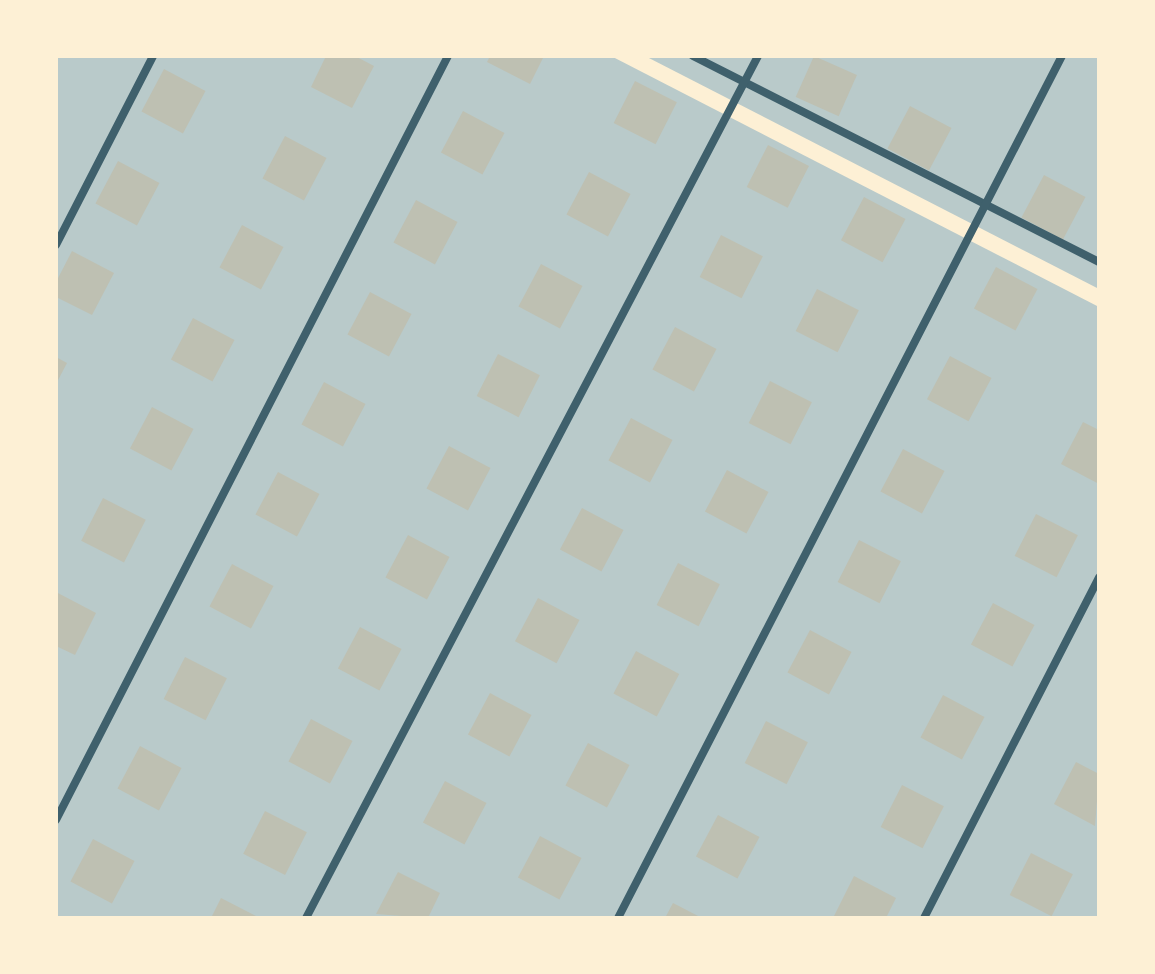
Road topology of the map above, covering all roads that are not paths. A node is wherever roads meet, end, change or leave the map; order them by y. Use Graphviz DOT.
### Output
graph roads {
  1 [pos="153,56"];
  2 [pos="448,56"];
  3 [pos="693,56"];
  4 [pos="758,56"];
  5 [pos="1062,56"];
  6 [pos="744,82"];
  7 [pos="987,203"];
  8 [pos="56,245"];
  9 [pos="1099,262"];
  10 [pos="1099,577"];
  11 [pos="56,820"];
  12 [pos="306,918"];
  13 [pos="618,918"];
  14 [pos="924,918"];
  1 -- 8 [label="street"];
  2 -- 11 [label="street"];
  3 -- 6 [label="street"];
  4 -- 6 [label="street"];
  5 -- 7 [label="street"];
  6 -- 7 [label="street"];
  6 -- 12 [label="street"];
  7 -- 9 [label="street"];
  7 -- 13 [label="street"];
  10 -- 14 [label="street"];
}
